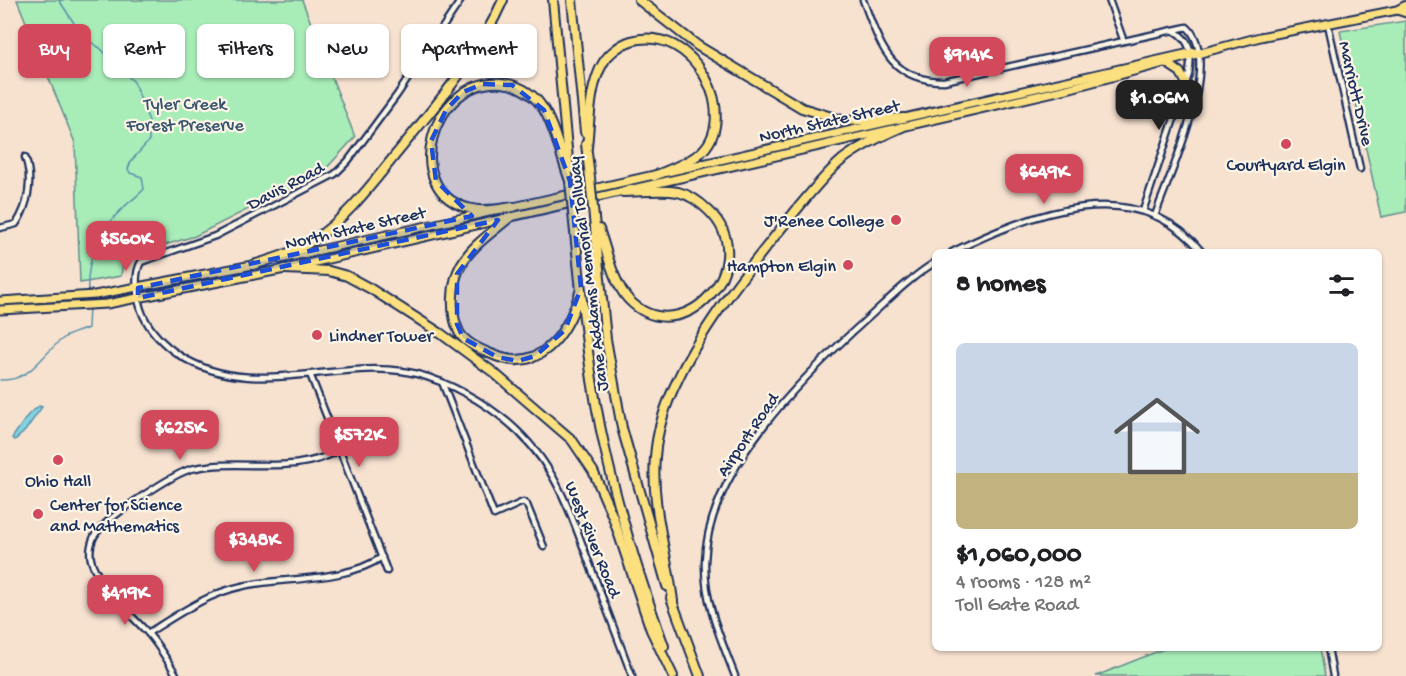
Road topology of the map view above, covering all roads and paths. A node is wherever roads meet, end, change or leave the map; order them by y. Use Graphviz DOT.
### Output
graph roads {
  1 [pos="461,0"];
  2 [pos="503,0"];
  3 [pos="553,0"];
  4 [pos="572,0"];
  5 [pos="639,0"];
  6 [pos="863,0"];
  7 [pos="1109,0"];
  8 [pos="1406,5"];
  9 [pos="1397,10"];
  10 [pos="1406,13"];
  11 [pos="1328,24"];
  12 [pos="1173,30"];
  13 [pos="1124,39"];
  14 [pos="1194,53"];
  15 [pos="1166,63"];
  16 [pos="1186,85"];
  17 [pos="903,123"];
  18 [pos="587,147"];
  19 [pos="25,157"];
  20 [pos="1360,169"];
  21 [pos="654,176"];
  22 [pos="570,181"];
  23 [pos="623,192"];
  24 [pos="513,207"];
  25 [pos="1143,211"];
  26 [pos="1155,216"];
  27 [pos="510,217"];
  28 [pos="594,218"];
  29 [pos="0,228"];
  30 [pos="959,249"];
  31 [pos="1200,249"];
  32 [pos="932,264"];
  33 [pos="253,265"];
  34 [pos="285,269"];
  35 [pos="138,288"];
  36 [pos="581,288"];
  37 [pos="138,298"];
  38 [pos="0,301"];
  39 [pos="0,310"];
  40 [pos="310,374"];
  41 [pos="442,382"];
  42 [pos="339,450"];
  43 [pos="544,547"];
  44 [pos="382,557"];
  45 [pos="387,571"];
  46 [pos="672,601"];
  47 [pos="148,633"];
  48 [pos="1329,651"];
  49 [pos="177,676"];
  50 [pos="631,676"];
  51 [pos="674,676"];
  52 [pos="700,676"];
  53 [pos="735,676"];
  54 [pos="1333,676"];
  1 -- 35 [label="street, Davis Road"];
  2 -- 33 [label="highway"];
  3 -- 22 [label="highway, Jane Addams Memorial Tollway"];
  4 -- 18 [label="highway, Jane Addams Memorial Tollway"];
  5 -- 17 [label="highway"];
  6 -- 13 [label="street"];
  7 -- 13 [label="street"];
  8 -- 9 [label="main road"];
  9 -- 10 [label="main road"];
  9 -- 11 [label="main road"];
  11 -- 14 [label="main road"];
  11 -- 20 [label="street, Marriott Drive"];
  12 -- 13 [label="street"];
  12 -- 14 [label="street"];
  12 -- 14 [label="street"];
  14 -- 15 [label="main road, North State Street"];
  14 -- 16 [label="street"];
  14 -- 17 [label="main road, North State Street"];
  14 -- 26 [label="street"];
  15 -- 16 [label="main road"];
  15 -- 17 [label="main road, North State Street"];
  16 -- 25 [label="street"];
  17 -- 21 [label="main road, North State Street"];
  17 -- 23 [label="main road, North State Street"];
  17 -- 46 [label="highway"];
  18 -- 21 [label="highway"];
  18 -- 28 [label="highway, Jane Addams Memorial Tollway, bridge"];
  19 -- 29 [label="street"];
  21 -- 24 [label="main road, North State Street"];
  22 -- 24 [label="highway"];
  22 -- 36 [label="highway, Jane Addams Memorial Tollway, bridge"];
  23 -- 27 [label="main road, North State Street"];
  23 -- 28 [label="highway"];
  24 -- 33 [label="main road, North State Street"];
  25 -- 26 [label="street"];
  25 -- 30 [label="street"];
  26 -- 31 [label="street"];
  27 -- 34 [label="main road, North State Street"];
  27 -- 36 [label="highway"];
  28 -- 46 [label="highway, Jane Addams Memorial Tollway"];
  32 -- 53 [label="street, Airport Road"];
  33 -- 35 [label="main road, North State Street"];
  34 -- 37 [label="main road, North State Street"];
  34 -- 51 [label="highway"];
  35 -- 37 [label="street, West River Road"];
  35 -- 38 [label="main road, North State Street"];
  36 -- 51 [label="highway, Jane Addams Memorial Tollway"];
  37 -- 39 [label="main road, North State Street"];
  37 -- 40 [label="street, West River Road"];
  40 -- 41 [label="street, West River Road"];
  40 -- 42 [label="street"];
  41 -- 43 [label="street"];
  41 -- 50 [label="street, West River Road"];
  42 -- 44 [label="street"];
  42 -- 47 [label="street"];
  44 -- 45 [label="street"];
  44 -- 47 [label="street"];
  46 -- 52 [label="highway, Jane Addams Memorial Tollway"];
  47 -- 49 [label="street"];
  48 -- 54 [label="street"];
}
